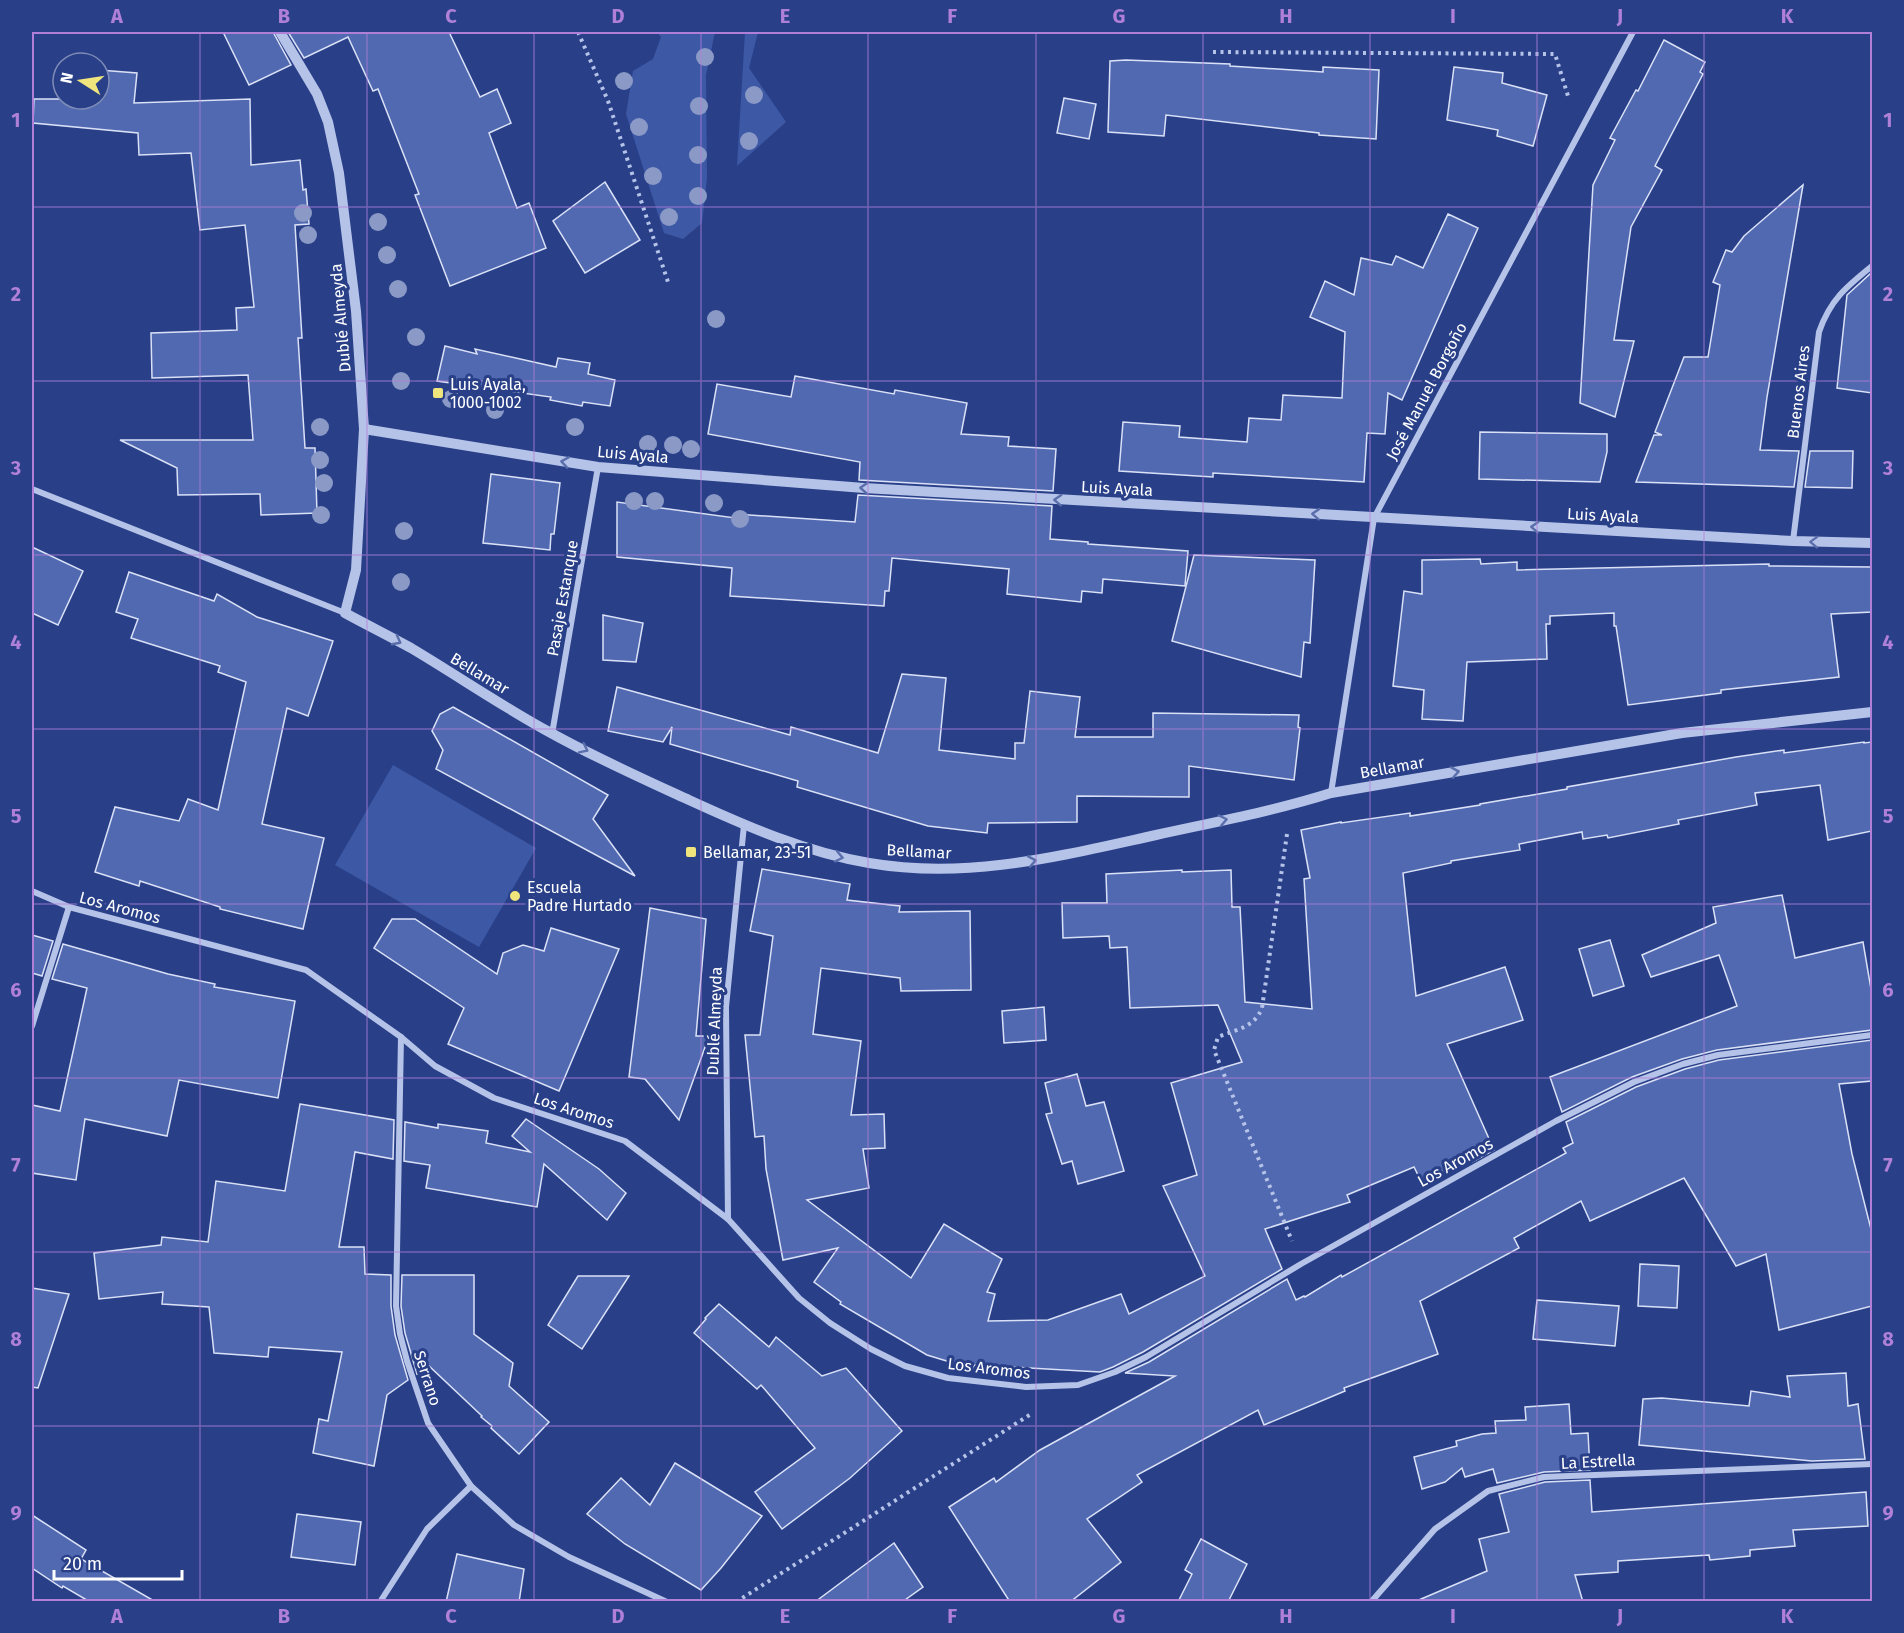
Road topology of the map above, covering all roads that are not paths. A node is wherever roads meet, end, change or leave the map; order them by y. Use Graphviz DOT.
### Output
graph roads {
  1 [pos="280,32"];
  2 [pos="1633,32"];
  3 [pos="1872,266"];
  4 [pos="364,429"];
  5 [pos="598,467"];
  6 [pos="32,489"];
  7 [pos="1374,518"];
  8 [pos="1793,541"];
  9 [pos="1872,543"];
  10 [pos="345,613"];
  11 [pos="1872,712"];
  12 [pos="552,734"];
  13 [pos="1331,793"];
  14 [pos="744,825"];
  15 [pos="32,891"];
  16 [pos="69,907"];
  17 [pos="32,1026"];
  18 [pos="1872,1035"];
  19 [pos="401,1037"];
  20 [pos="728,1219"];
  21 [pos="1872,1464"];
  22 [pos="471,1486"];
  23 [pos="380,1602"];
  24 [pos="667,1602"];
  25 [pos="1371,1602"];
  1 -- 4 [label="street, Dublé Almeyda"];
  2 -- 7 [label="street, José Manuel Borgoño"];
  3 -- 8 [label="street, Buenos Aires"];
  5 -- 4 [label="street, Luis Ayala, one-way"];
  4 -- 10 [label="street, Dublé Almeyda"];
  7 -- 5 [label="street, Luis Ayala, one-way"];
  5 -- 12 [label="street, Pasaje Estanque"];
  6 -- 10 [label="street, Bellamar"];
  8 -- 7 [label="street, Luis Ayala, one-way"];
  7 -- 13 [label="street, José Manuel Borgoño"];
  9 -- 8 [label="street, Luis Ayala, one-way"];
  10 -- 12 [label="street, Bellamar, one-way"];
  13 -- 11 [label="street, Bellamar, one-way"];
  12 -- 14 [label="street, Bellamar, one-way"];
  14 -- 13 [label="street, Bellamar, one-way"];
  14 -- 20 [label="street, Dublé Almeyda"];
  15 -- 16 [label="street, Los Aromos"];
  16 -- 17 [label="street"];
  16 -- 19 [label="street, Los Aromos"];
  18 -- 20 [label="street, Los Aromos"];
  19 -- 20 [label="street, Los Aromos"];
  19 -- 22 [label="street, Serrano"];
  21 -- 25 [label="street, La Estrella"];
  22 -- 23 [label="street"];
  22 -- 24 [label="street, Serrano"];
}
